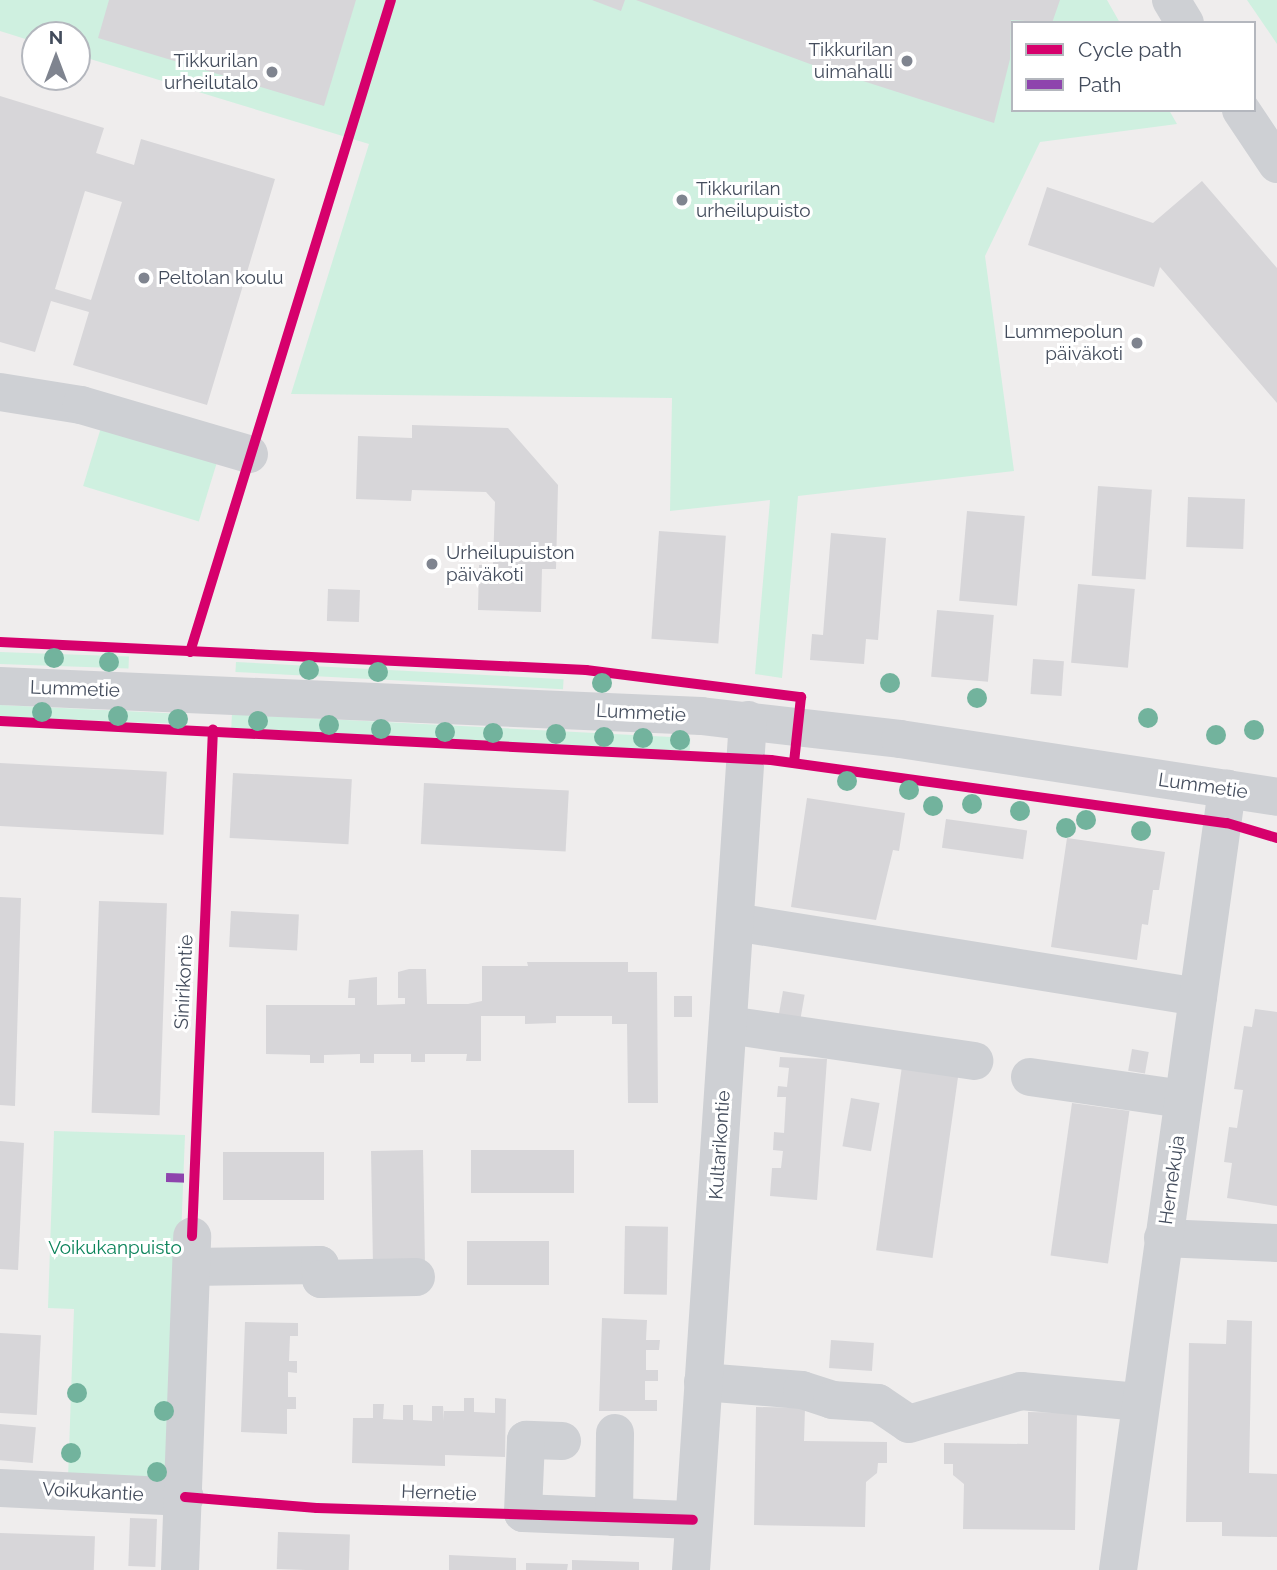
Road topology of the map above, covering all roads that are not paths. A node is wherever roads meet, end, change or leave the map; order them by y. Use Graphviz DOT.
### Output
graph roads {
  1 [pos="1171,0"];
  2 [pos="1184,21"];
  3 [pos="1242,112"];
  4 [pos="1277,164"];
  5 [pos="0,392"];
  6 [pos="250,454"];
  7 [pos="0,686"];
  8 [pos="748,720"];
  9 [pos="1227,789"];
  10 [pos="1277,797"];
  11 [pos="735,922"];
  12 [pos="1198,997"];
  13 [pos="728,1025"];
  14 [pos="974,1061"];
  15 [pos="1030,1077"];
  16 [pos="1183,1099"];
  17 [pos="1163,1238"];
  18 [pos="1277,1243"];
  19 [pos="416,1277"];
  20 [pos="703,1382"];
  21 [pos="1140,1402"];
  22 [pos="615,1433"];
  23 [pos="562,1441"];
  24 [pos="0,1488"];
  25 [pos="185,1496"];
  26 [pos="614,1517"];
  27 [pos="693,1520"];
  28 [pos="180,1570"];
  29 [pos="691,1570"];
  30 [pos="1118,1570"];
  1 -- 2 [label="street"];
  3 -- 4 [label="street"];
  5 -- 6 [label="street"];
  7 -- 8 [label="street, Lummetie"];
  8 -- 9 [label="street, Lummetie"];
  8 -- 11 [label="street, Kultarikontie"];
  9 -- 10 [label="street, Lummetie"];
  9 -- 12 [label="street, Hernekuja"];
  11 -- 12 [label="street"];
  11 -- 13 [label="street, Kultarikontie"];
  12 -- 16 [label="street, Hernekuja"];
  13 -- 14 [label="street"];
  13 -- 20 [label="street, Kultarikontie"];
  15 -- 16 [label="street"];
  16 -- 17 [label="street, Hernekuja"];
  17 -- 18 [label="street"];
  17 -- 21 [label="street, Hernekuja"];
  19 -- 25 [label="street"];
  20 -- 21 [label="street"];
  20 -- 27 [label="street, Kultarikontie"];
  21 -- 30 [label="street, Hernekuja"];
  22 -- 26 [label="street"];
  23 -- 26 [label="street"];
  24 -- 25 [label="street, Voikukantie"];
  25 -- 28 [label="street"];
  26 -- 27 [label="street"];
  27 -- 29 [label="street, Kultarikontie"];
}
